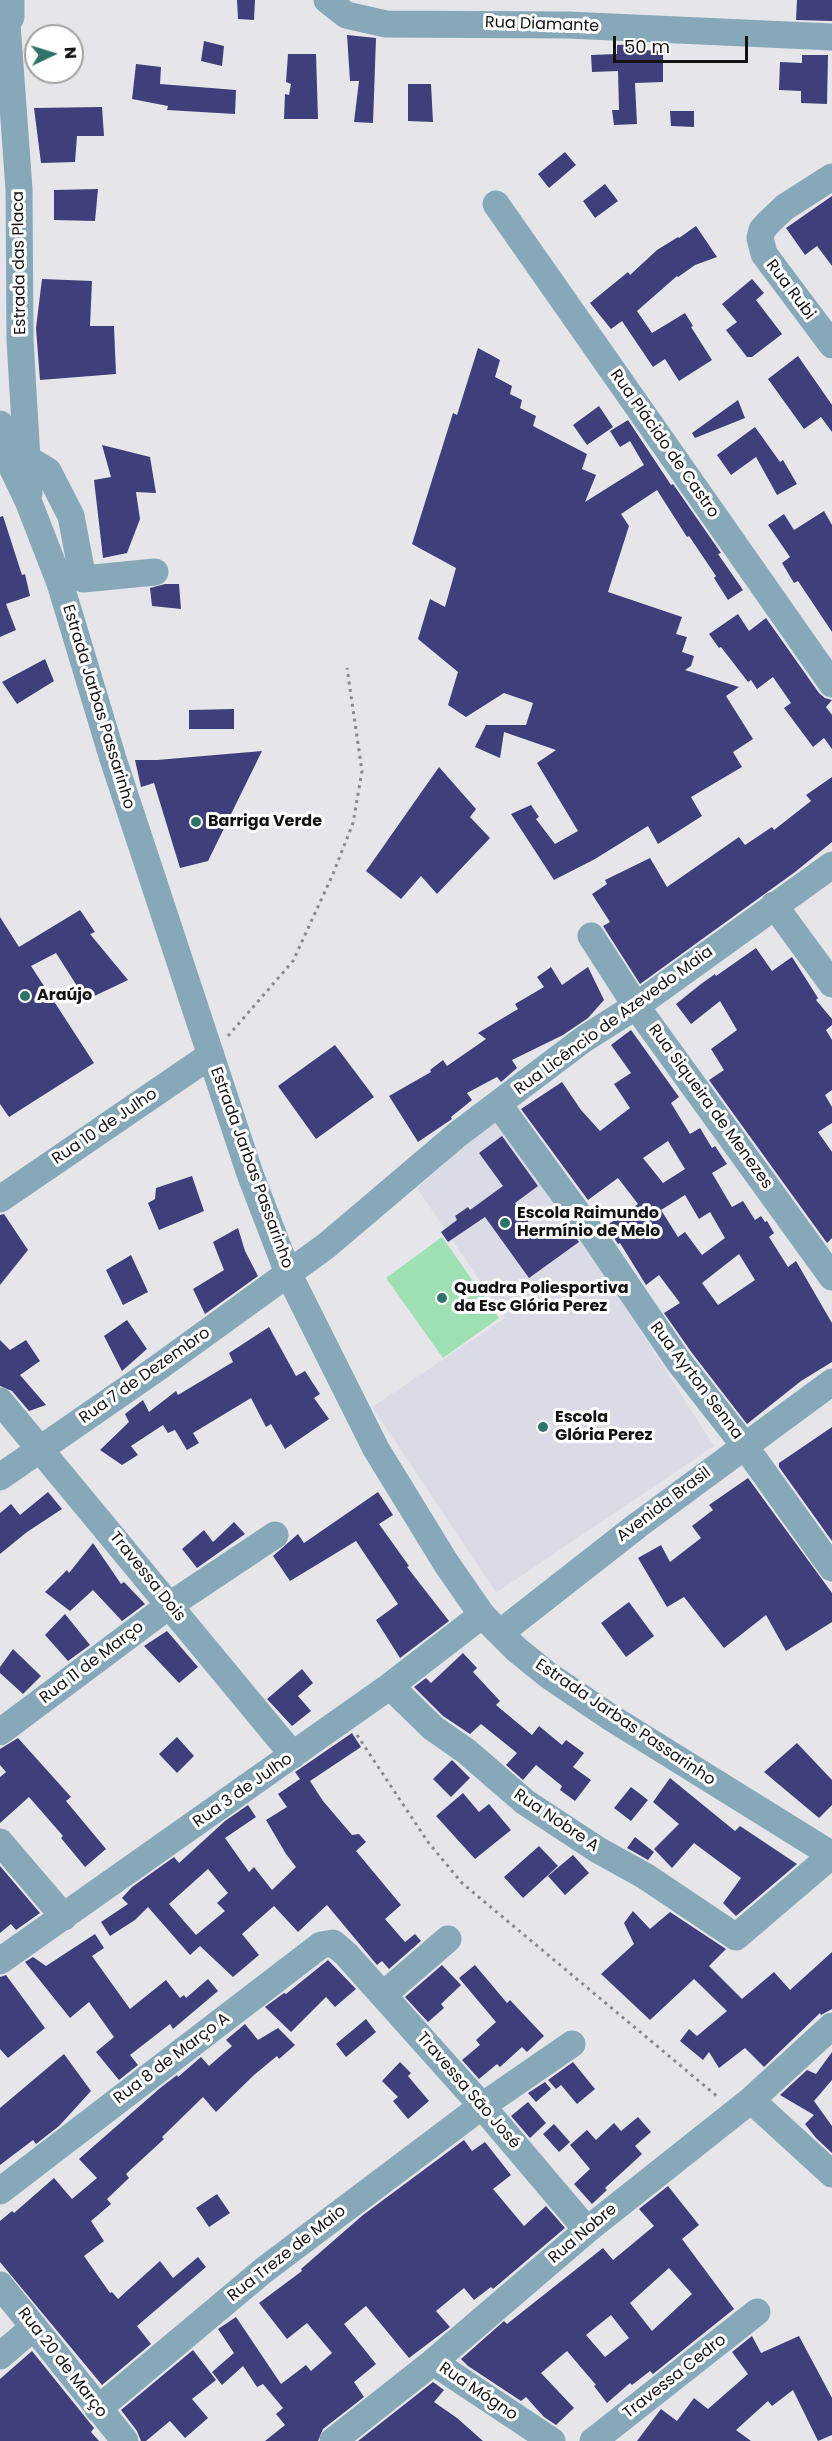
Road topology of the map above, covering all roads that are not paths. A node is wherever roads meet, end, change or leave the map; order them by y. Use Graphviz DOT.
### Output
graph roads {
  1 [pos="328,2"];
  2 [pos="6,18"];
  3 [pos="832,37"];
  4 [pos="0,157"];
  5 [pos="832,177"];
  6 [pos="496,204"];
  7 [pos="0,220"];
  8 [pos="832,345"];
  9 [pos="0,424"];
  10 [pos="18,460"];
  11 [pos="155,572"];
  12 [pos="71,581"];
  13 [pos="832,684"];
  14 [pos="832,865"];
  15 [pos="774,905"];
  16 [pos="591,936"];
  17 [pos="832,984"];
  18 [pos="636,1006"];
  19 [pos="211,1055"];
  20 [pos="499,1105"];
  21 [pos="0,1199"];
  22 [pos="288,1272"];
  23 [pos="832,1277"];
  24 [pos="832,1382"];
  25 [pos="0,1401"];
  26 [pos="744,1445"];
  27 [pos="41,1448"];
  28 [pos="0,1477"];
  29 [pos="275,1535"];
  30 [pos="832,1568"];
  31 [pos="170,1605"];
  32 [pos="491,1624"];
  33 [pos="390,1686"];
  34 [pos="0,1732"];
  35 [pos="293,1755"];
  36 [pos="0,1842"];
  37 [pos="832,1855"];
  38 [pos="64,1917"];
  39 [pos="448,1939"];
  40 [pos="346,1954"];
  41 [pos="0,1961"];
  42 [pos="383,1995"];
  43 [pos="832,2026"];
  44 [pos="572,2044"];
  45 [pos="483,2106"];
  46 [pos="743,2106"];
  47 [pos="832,2174"];
  48 [pos="0,2191"];
  49 [pos="587,2230"];
  50 [pos="0,2285"];
  51 [pos="757,2312"];
  52 [pos="34,2327"];
  53 [pos="0,2356"];
  54 [pos="433,2362"];
  55 [pos="98,2409"];
  56 [pos="124,2441"];
  57 [pos="333,2441"];
  58 [pos="552,2441"];
  59 [pos="593,2441"];
  1 -- 3 [label="street, Rua Diamante"];
  2 -- 10 [label="street, Estrada das Placa"];
  4 -- 7 [label="street, Estrada das Placa"];
  5 -- 8 [label="street, Rua Rubi"];
  6 -- 13 [label="street, Rua Plácido de Castro"];
  9 -- 10 [label="street, Estrada Jarbas Passarinho"];
  10 -- 12 [label="street, Estrada Jarbas Passarinho"];
  10 -- 12 [label="street"];
  11 -- 12 [label="street"];
  12 -- 19 [label="street, Estrada Jarbas Passarinho"];
  14 -- 15 [label="street, Rua Licêncio de Azevedo Maia"];
  15 -- 17 [label="street"];
  15 -- 18 [label="street, Rua Licêncio de Azevedo Maia"];
  16 -- 18 [label="street, Rua Siqueira de Menezes"];
  18 -- 20 [label="street, Rua Licêncio de Azevedo Maia"];
  18 -- 23 [label="street, Rua Siqueira de Menezes"];
  19 -- 21 [label="street, Rua 10 de Julho"];
  19 -- 22 [label="street, Estrada Jarbas Passarinho"];
  20 -- 22 [label="street, Rua Licêncio de Azevedo Maia"];
  20 -- 26 [label="street, Rua Ayrton Senna"];
  22 -- 27 [label="street, Rua 7 de Dezembro"];
  22 -- 32 [label="street, Estrada Jarbas Passarinho"];
  24 -- 26 [label="street, Avenida Brasil"];
  25 -- 27 [label="street, Travessa Dois"];
  26 -- 30 [label="street, Rua Ayrton Senna"];
  26 -- 32 [label="street, Avenida Brasil"];
  27 -- 28 [label="street, Rua 7 de Dezembro"];
  27 -- 31 [label="street, Travessa Dois"];
  29 -- 31 [label="street, Rua 11 de Março"];
  31 -- 34 [label="street, Rua 11 de Março"];
  31 -- 35 [label="street, Travessa Dois"];
  32 -- 33 [label="street, Rua 3 de Julho"];
  32 -- 37 [label="street, Estrada Jarbas Passarinho"];
  33 -- 35 [label="street, Rua 3 de Julho"];
  33 -- 37 [label="street, Rua Nobre A"];
  35 -- 38 [label="street, Rua 3 de Julho"];
  36 -- 38 [label="street"];
  38 -- 41 [label="street, Rua 3 de Julho"];
  39 -- 42 [label="street"];
  40 -- 42 [label="street, Travessa São José"];
  40 -- 48 [label="street, Rua 8 de Março A"];
  42 -- 45 [label="street, Travessa São José"];
  43 -- 46 [label="street, Rua Nobre"];
  44 -- 45 [label="street, Rua Treze de Maio"];
  45 -- 49 [label="street, Travessa São José"];
  45 -- 55 [label="street, Rua Treze de Maio"];
  46 -- 47 [label="street"];
  46 -- 49 [label="street, Rua Nobre"];
  49 -- 54 [label="street, Rua Nobre"];
  50 -- 52 [label="street, Rua 20 de Março"];
  51 -- 59 [label="street, Travessa Cedro"];
  52 -- 53 [label="street"];
  52 -- 55 [label="street, Rua 20 de Março"];
  54 -- 57 [label="street, Rua Nobre"];
  54 -- 58 [label="street, Rua Mógno"];
  55 -- 56 [label="street, Rua 20 de Março"];
}
